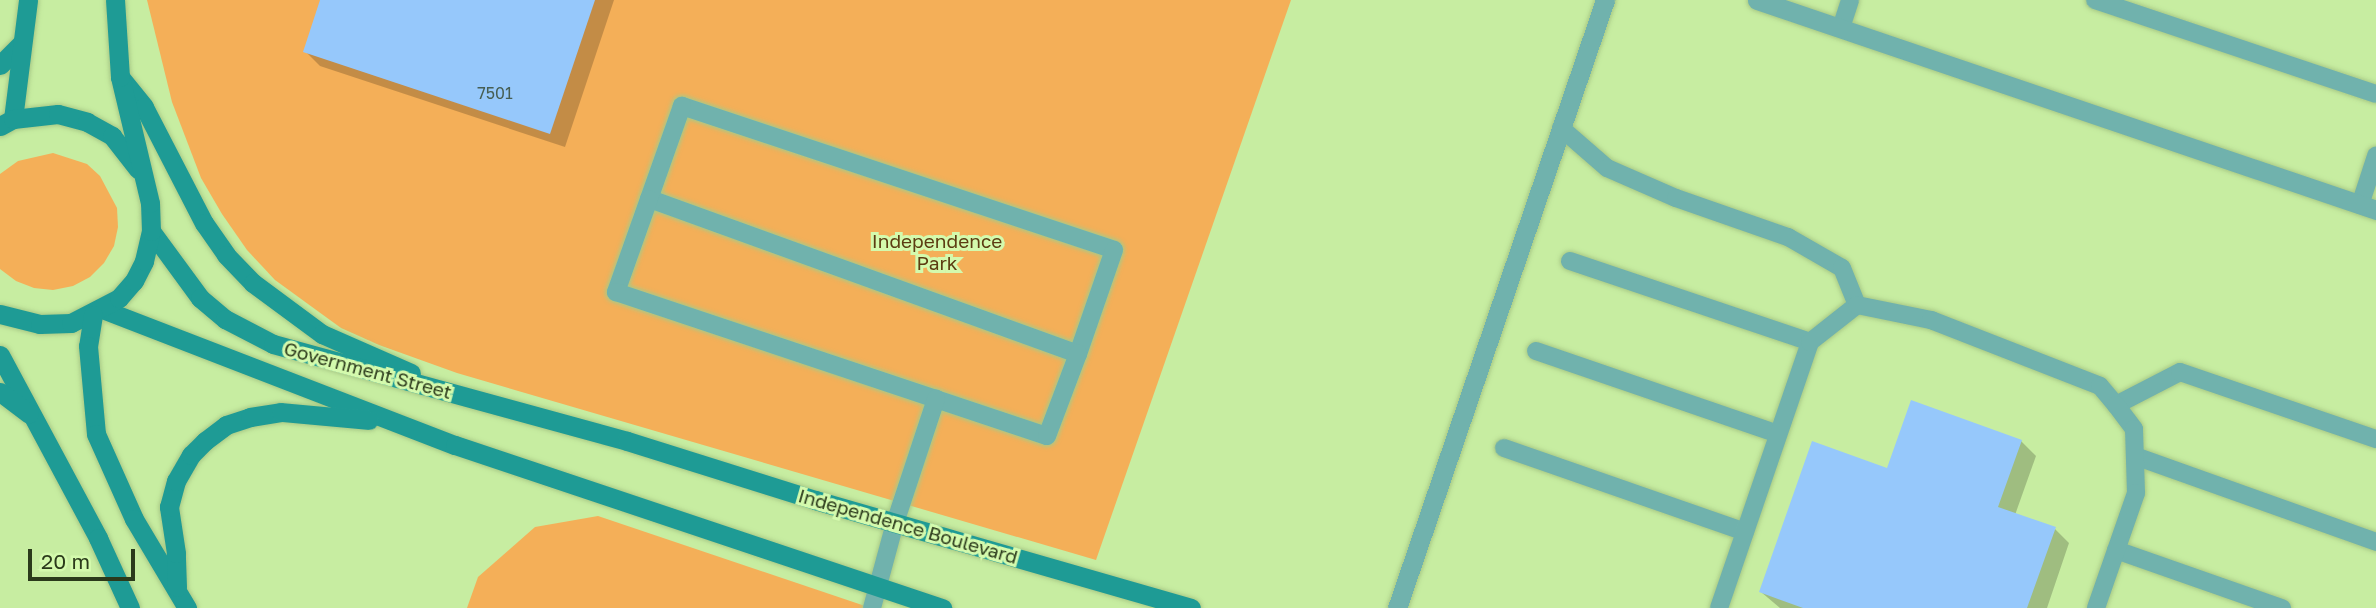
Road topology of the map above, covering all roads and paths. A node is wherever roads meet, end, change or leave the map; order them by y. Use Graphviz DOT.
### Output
graph roads {
  1 [pos="28,0"];
  2 [pos="115,0"];
  3 [pos="1605,0"];
  4 [pos="1757,0"];
  5 [pos="1850,0"];
  6 [pos="2095,0"];
  7 [pos="1841,28"];
  8 [pos="21,44"];
  9 [pos="0,65"];
  10 [pos="120,76"];
  11 [pos="2376,94"];
  12 [pos="7,122"];
  13 [pos="1561,128"];
  14 [pos="2376,156"];
  15 [pos="145,179"];
  16 [pos="649,199"];
  17 [pos="2368,208"];
  18 [pos="151,231"];
  19 [pos="1570,261"];
  20 [pos="1857,305"];
  21 [pos="97,312"];
  22 [pos="0,314"];
  23 [pos="1810,342"];
  24 [pos="1536,351"];
  25 [pos="1078,354"];
  26 [pos="0,355"];
  27 [pos="433,386"];
  28 [pos="0,392"];
  29 [pos="936,399"];
  30 [pos="2116,405"];
  31 [pos="33,417"];
  32 [pos="384,420"];
  33 [pos="1778,434"];
  34 [pos="2376,439"];
  35 [pos="627,441"];
  36 [pos="1504,448"];
  37 [pos="2135,456"];
  38 [pos="895,523"];
  39 [pos="1745,532"];
  40 [pos="2376,542"];
  41 [pos="2116,550"];
  42 [pos="877,585"];
  43 [pos="177,587"];
  44 [pos="130,608"];
  45 [pos="187,608"];
  46 [pos="872,608"];
  47 [pos="942,608"];
  48 [pos="1191,608"];
  49 [pos="1397,608"];
  50 [pos="1720,608"];
  51 [pos="2096,608"];
  52 [pos="2282,608"];
  1 -- 8 [label="main road"];
  2 -- 10 [label="main road"];
  3 -- 13 [label="street"];
  4 -- 7 [label="street"];
  5 -- 7 [label="lane"];
  6 -- 11 [label="lane"];
  7 -- 17 [label="street"];
  8 -- 9 [label="main road"];
  8 -- 12 [label="main road"];
  10 -- 15 [label="main road"];
  10 -- 27 [label="main road"];
  12 -- 15 [label="main road"];
  13 -- 20 [label="lane"];
  13 -- 49 [label="street"];
  14 -- 17 [label="lane"];
  15 -- 18 [label="main road"];
  16 -- 25 [label="lane"];
  16 -- 25 [label="lane"];
  16 -- 29 [label="lane"];
  18 -- 21 [label="main road"];
  18 -- 27 [label="main road, Government Street"];
  19 -- 23 [label="lane"];
  20 -- 23 [label="lane"];
  20 -- 30 [label="lane"];
  21 -- 22 [label="main road"];
  21 -- 32 [label="main road, Government Street"];
  21 -- 43 [label="main road"];
  23 -- 33 [label="lane"];
  24 -- 33 [label="lane"];
  25 -- 29 [label="lane"];
  26 -- 31 [label="main road"];
  27 -- 35 [label="main road, Government Street"];
  28 -- 31 [label="main road"];
  29 -- 38 [label="lane"];
  30 -- 34 [label="lane"];
  30 -- 37 [label="lane"];
  31 -- 44 [label="main road"];
  32 -- 42 [label="main road, Government Street"];
  32 -- 43 [label="main road"];
  33 -- 39 [label="lane"];
  35 -- 38 [label="main road, Independence Boulevard"];
  36 -- 39 [label="lane"];
  37 -- 40 [label="lane"];
  37 -- 41 [label="lane"];
  38 -- 42 [label="lane"];
  38 -- 48 [label="main road, Independence Boulevard"];
  39 -- 50 [label="lane"];
  41 -- 51 [label="lane"];
  41 -- 52 [label="lane"];
  42 -- 46 [label="lane"];
  42 -- 47 [label="main road"];
  43 -- 45 [label="main road"];
}
